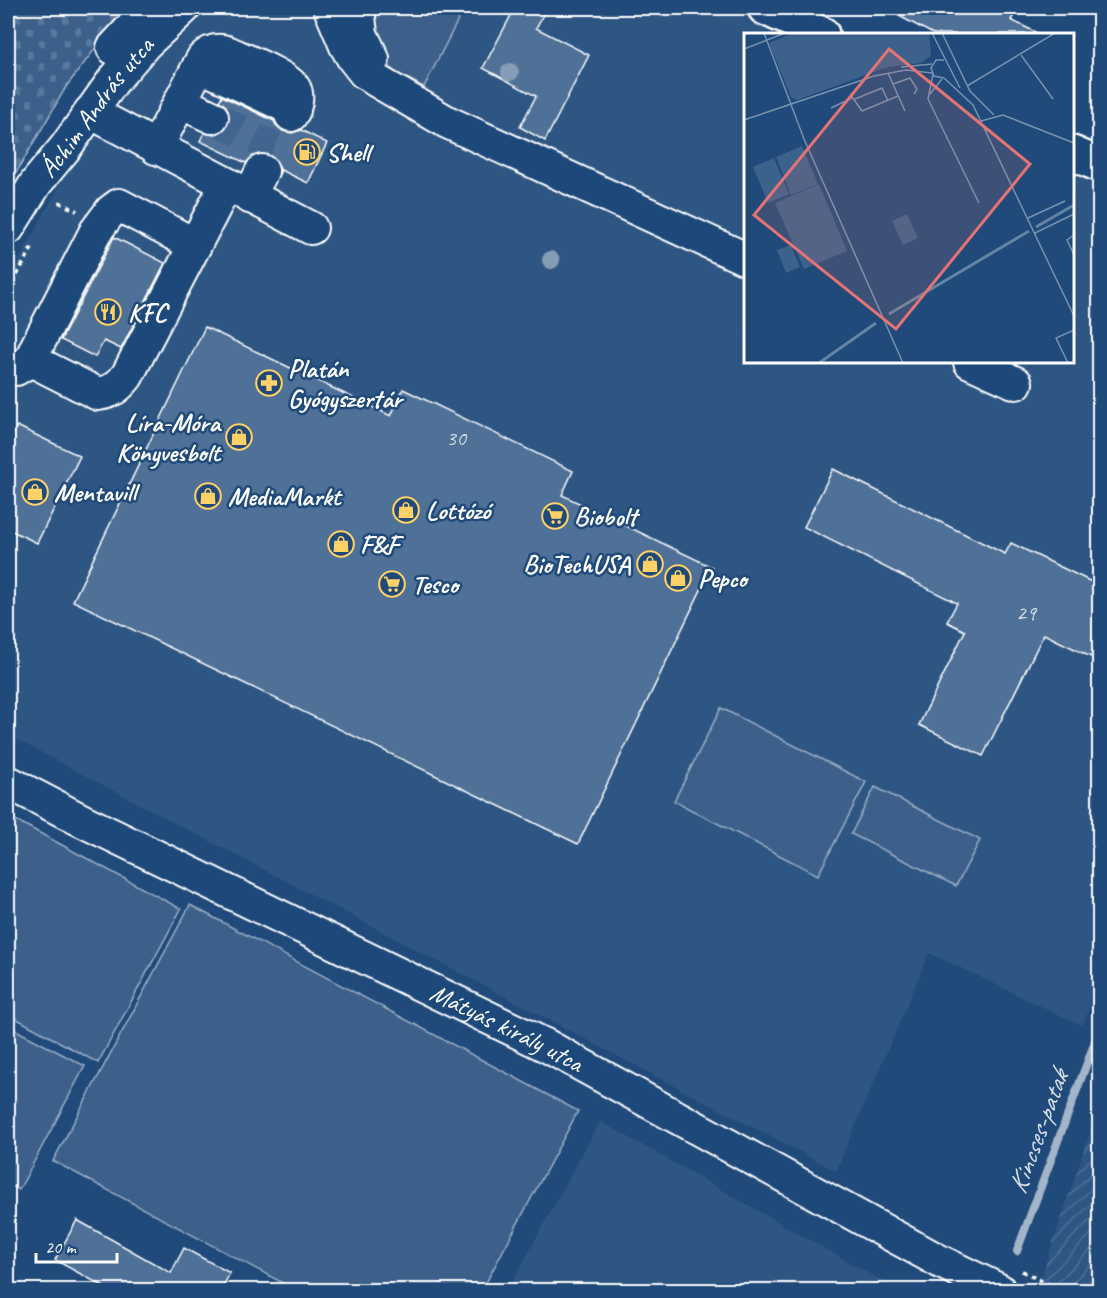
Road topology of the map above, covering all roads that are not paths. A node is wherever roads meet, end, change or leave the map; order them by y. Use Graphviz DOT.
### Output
graph roads {
  1 [pos="150,8"];
  2 [pos="184,8"];
  3 [pos="330,8"];
  4 [pos="358,8"];
  5 [pos="765,8"];
  6 [pos="820,33"];
  7 [pos="410,100"];
  8 [pos="180,102"];
  9 [pos="90,112"];
  10 [pos="292,112"];
  11 [pos="212,117"];
  12 [pos="156,148"];
  13 [pos="1074,154"];
  14 [pos="1100,165"];
  15 [pos="36,183"];
  16 [pos="246,184"];
  17 [pos="8,228"];
  18 [pos="311,228"];
  19 [pos="195,245"];
  20 [pos="744,258"];
  21 [pos="972,363"];
  22 [pos="15,372"];
  23 [pos="1016,382"];
  24 [pos="8,782"];
  25 [pos="999,1290"];
  1 -- 15 [label="street, Áchim András utca"];
  2 -- 9 [label="street, Áchim András utca"];
  3 -- 7 [label="street"];
  4 -- 7 [label="street"];
  5 -- 6 [label="main road"];
  7 -- 20 [label="street"];
  8 -- 10 [label="street"];
  8 -- 11 [label="street"];
  8 -- 12 [label="street"];
  9 -- 12 [label="street"];
  9 -- 15 [label="street, Áchim András utca"];
  12 -- 16 [label="street"];
  13 -- 14 [label="main road"];
  15 -- 17 [label="street, Áchim András utca"];
  16 -- 18 [label="street"];
  16 -- 19 [label="street"];
  19 -- 22 [label="street"];
  19 -- 22 [label="street"];
  21 -- 23 [label="street"];
  24 -- 25 [label="street, Mátyás király utca"];
}
